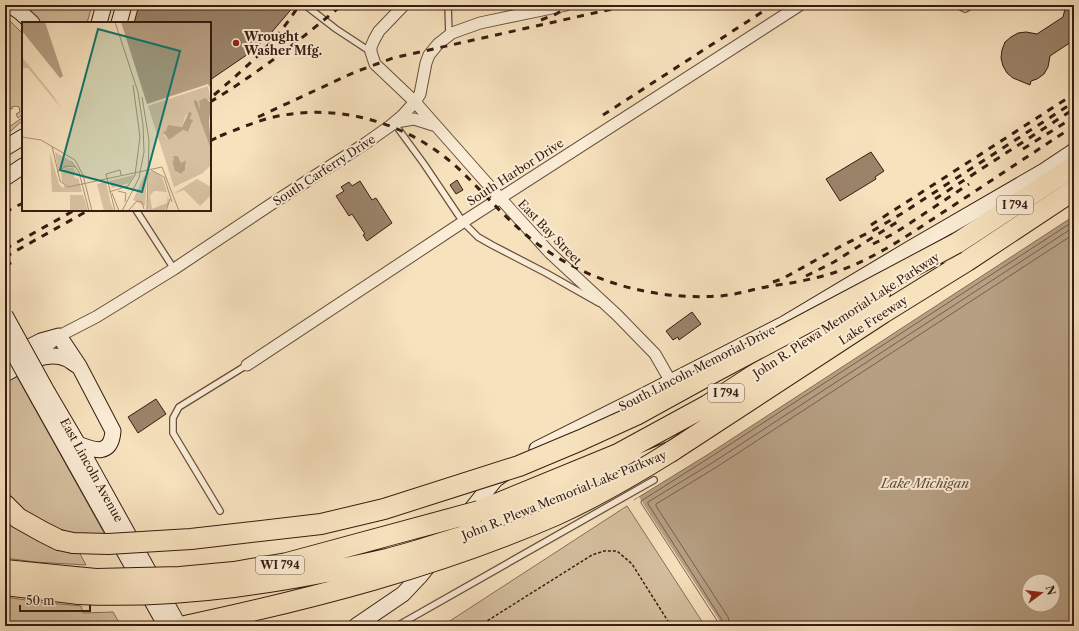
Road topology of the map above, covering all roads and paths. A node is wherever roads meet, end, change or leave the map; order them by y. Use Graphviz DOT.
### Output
graph roads {
  1 [pos="10,5"];
  2 [pos="104,5"];
  3 [pos="124,5"];
  4 [pos="305,5"];
  5 [pos="404,5"];
  6 [pos="448,5"];
  7 [pos="566,5"];
  8 [pos="800,5"];
  9 [pos="957,5"];
  10 [pos="972,5"];
  11 [pos="314,7"];
  12 [pos="5,14"];
  13 [pos="31,22"];
  14 [pos="99,22"];
  15 [pos="119,22"];
  16 [pos="22,26"];
  17 [pos="449,35"];
  18 [pos="371,52"];
  19 [pos="415,102"];
  20 [pos="394,123"];
  21 [pos="436,126"];
  22 [pos="21,136"];
  23 [pos="5,148"];
  24 [pos="1074,151"];
  25 [pos="1074,166"];
  26 [pos="22,167"];
  27 [pos="5,178"];
  28 [pos="1074,190"];
  29 [pos="500,198"];
  30 [pos="137,211"];
  31 [pos="463,222"];
  32 [pos="957,243"];
  33 [pos="174,269"];
  34 [pos="612,311"];
  35 [pos="5,314"];
  36 [pos="59,336"];
  37 [pos="5,338"];
  38 [pos="5,359"];
  39 [pos="24,363"];
  40 [pos="247,365"];
  41 [pos="79,366"];
  42 [pos="5,374"];
  43 [pos="671,382"];
  44 [pos="44,396"];
  45 [pos="78,444"];
  46 [pos="672,451"];
  47 [pos="654,480"];
  48 [pos="5,505"];
  49 [pos="220,511"];
  50 [pos="479,511"];
  51 [pos="480,531"];
  52 [pos="5,570"];
  53 [pos="5,585"];
  54 [pos="77,586"];
  55 [pos="166,626"];
  56 [pos="179,626"];
  57 [pos="185,626"];
  58 [pos="356,626"];
  59 [pos="397,626"];
  60 [pos="479,626"];
  61 [pos="671,626"];
  1 -- 13 [label="main road"];
  2 -- 14 [label="main road"];
  3 -- 15 [label="main road"];
  4 -- 11 [label="lane"];
  5 -- 18 [label="street"];
  6 -- 17 [label="lane"];
  7 -- 17 [label="street, South Carferry Drive"];
  8 -- 29 [label="street, South Harbor Drive"];
  9 -- 10 [label="lane"];
  11 -- 18 [label="lane"];
  12 -- 16 [label="main road"];
  17 -- 19 [label="street, South Carferry Drive"];
  18 -- 19 [label="street, East Bay Street"];
  19 -- 20 [label="street, South Carferry Drive"];
  19 -- 21 [label="street, East Bay Street"];
  20 -- 21 [label="street"];
  20 -- 31 [label="lane"];
  20 -- 33 [label="street, South Carferry Drive"];
  21 -- 29 [label="street, East Bay Street"];
  22 -- 23 [label="main road"];
  24 -- 43 [label="main road, South Lincoln Memorial Drive"];
  25 -- 32 [label="highway, I 794"];
  26 -- 27 [label="main road"];
  28 -- 46 [label="highway, Lake Freeway / I 794"];
  29 -- 31 [label="street, South Harbor Drive"];
  29 -- 34 [label="street, East Bay Street"];
  30 -- 33 [label="lane"];
  31 -- 34 [label="lane"];
  31 -- 40 [label="street, South Harbor Drive"];
  32 -- 48 [label="highway, bridge"];
  32 -- 50 [label="highway, John R. Plewa Memorial Lake Parkway / I 794, bridge"];
  33 -- 36 [label="street, South Carferry Drive"];
  34 -- 43 [label="street, East Bay Street"];
  35 -- 44 [label="main road, East Lincoln Avenue, bridge"];
  36 -- 38 [label="main road, South Carferry Drive"];
  36 -- 39 [label="street, South Carferry Drive"];
  36 -- 41 [label="main road"];
  37 -- 44 [label="main road, East Lincoln Avenue, bridge"];
  39 -- 41 [label="main road"];
  39 -- 42 [label="main road, South Carferry Drive"];
  40 -- 49 [label="lane"];
  41 -- 45 [label="main road"];
  43 -- 58 [label="main road, South Lincoln Memorial Drive"];
  44 -- 45 [label="main road, East Lincoln Avenue"];
  44 -- 55 [label="main road, East Lincoln Avenue"];
  45 -- 56 [label="main road, East Lincoln Avenue"];
  46 -- 51 [label="highway, John R. Plewa Memorial Lake Parkway / I 794, bridge"];
  46 -- 57 [label="highway, bridge"];
  47 -- 59 [label="lane"];
  50 -- 54 [label="highway, John R. Plewa Memorial Lake Parkway / WI 794, bridge"];
  51 -- 54 [label="highway, John R. Plewa Memorial Lake Parkway / WI 794, bridge"];
  52 -- 54 [label="highway, John R. Plewa Memorial Lake Parkway / WI 794"];
  53 -- 54 [label="highway, John R. Plewa Memorial Lake Parkway / WI 794"];
  60 -- 61 [label="path"];
}
